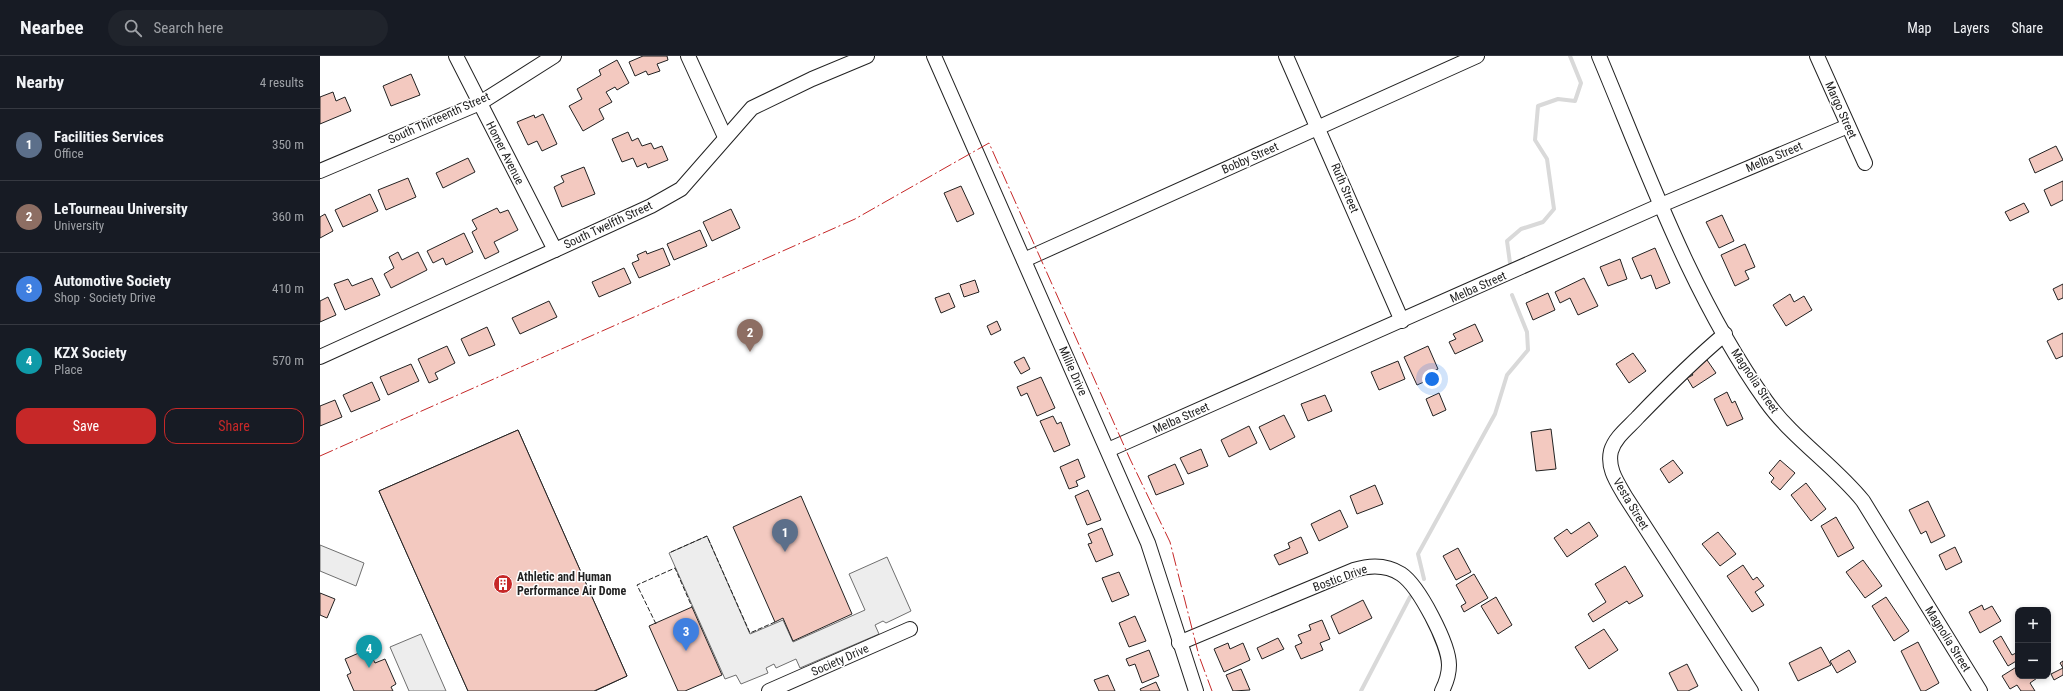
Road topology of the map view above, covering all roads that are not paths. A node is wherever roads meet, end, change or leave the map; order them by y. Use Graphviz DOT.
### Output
graph roads {
  1 [pos="456,56"];
  2 [pos="554,56"];
  3 [pos="688,56"];
  4 [pos="867,56"];
  5 [pos="934,56"];
  6 [pos="1286,56"];
  7 [pos="1477,56"];
  8 [pos="1599,56"];
  9 [pos="1817,56"];
  10 [pos="480,103"];
  11 [pos="1848,126"];
  12 [pos="1319,128"];
  13 [pos="725,137"];
  14 [pos="1865,163"];
  15 [pos="320,171"];
  16 [pos="1661,204"];
  17 [pos="554,250"];
  18 [pos="1024,260"];
  19 [pos="1402,321"];
  20 [pos="1725,334"];
  21 [pos="320,357"];
  22 [pos="1108,450"];
  23 [pos="910,629"];
  24 [pos="1179,643"];
  25 [pos="769,691"];
  26 [pos="1196,691"];
  27 [pos="1442,691"];
  28 [pos="1751,691"];
  29 [pos="1980,691"];
  1 -- 10 [label="street, Homer Avenue"];
  2 -- 10 [label="street, South Thirteenth Street"];
  3 -- 13 [label="street"];
  4 -- 13 [label="street, South Twelfth Street"];
  5 -- 18 [label="street, Millie Drive"];
  6 -- 12 [label="street, Ruth Street"];
  7 -- 12 [label="street, Bobby Street"];
  8 -- 16 [label="street, Magnolia Street"];
  9 -- 11 [label="street, Margo Street"];
  10 -- 15 [label="street, South Thirteenth Street"];
  10 -- 17 [label="street, Homer Avenue"];
  11 -- 14 [label="street, Margo Street"];
  11 -- 16 [label="street, Melba Street"];
  12 -- 18 [label="street, Bobby Street"];
  12 -- 19 [label="street, Ruth Street"];
  13 -- 17 [label="street, South Twelfth Street"];
  16 -- 19 [label="street, Melba Street"];
  16 -- 20 [label="street, Magnolia Street"];
  17 -- 21 [label="street, South Twelfth Street"];
  18 -- 22 [label="street, Millie Drive"];
  19 -- 22 [label="street, Melba Street"];
  20 -- 28 [label="street, Vesta Street"];
  20 -- 29 [label="street, Magnolia Street"];
  22 -- 24 [label="street, Millie Drive"];
  23 -- 25 [label="street, Society Drive"];
  24 -- 26 [label="street, Millie Drive"];
  24 -- 27 [label="street, Bostic Drive"];
}
